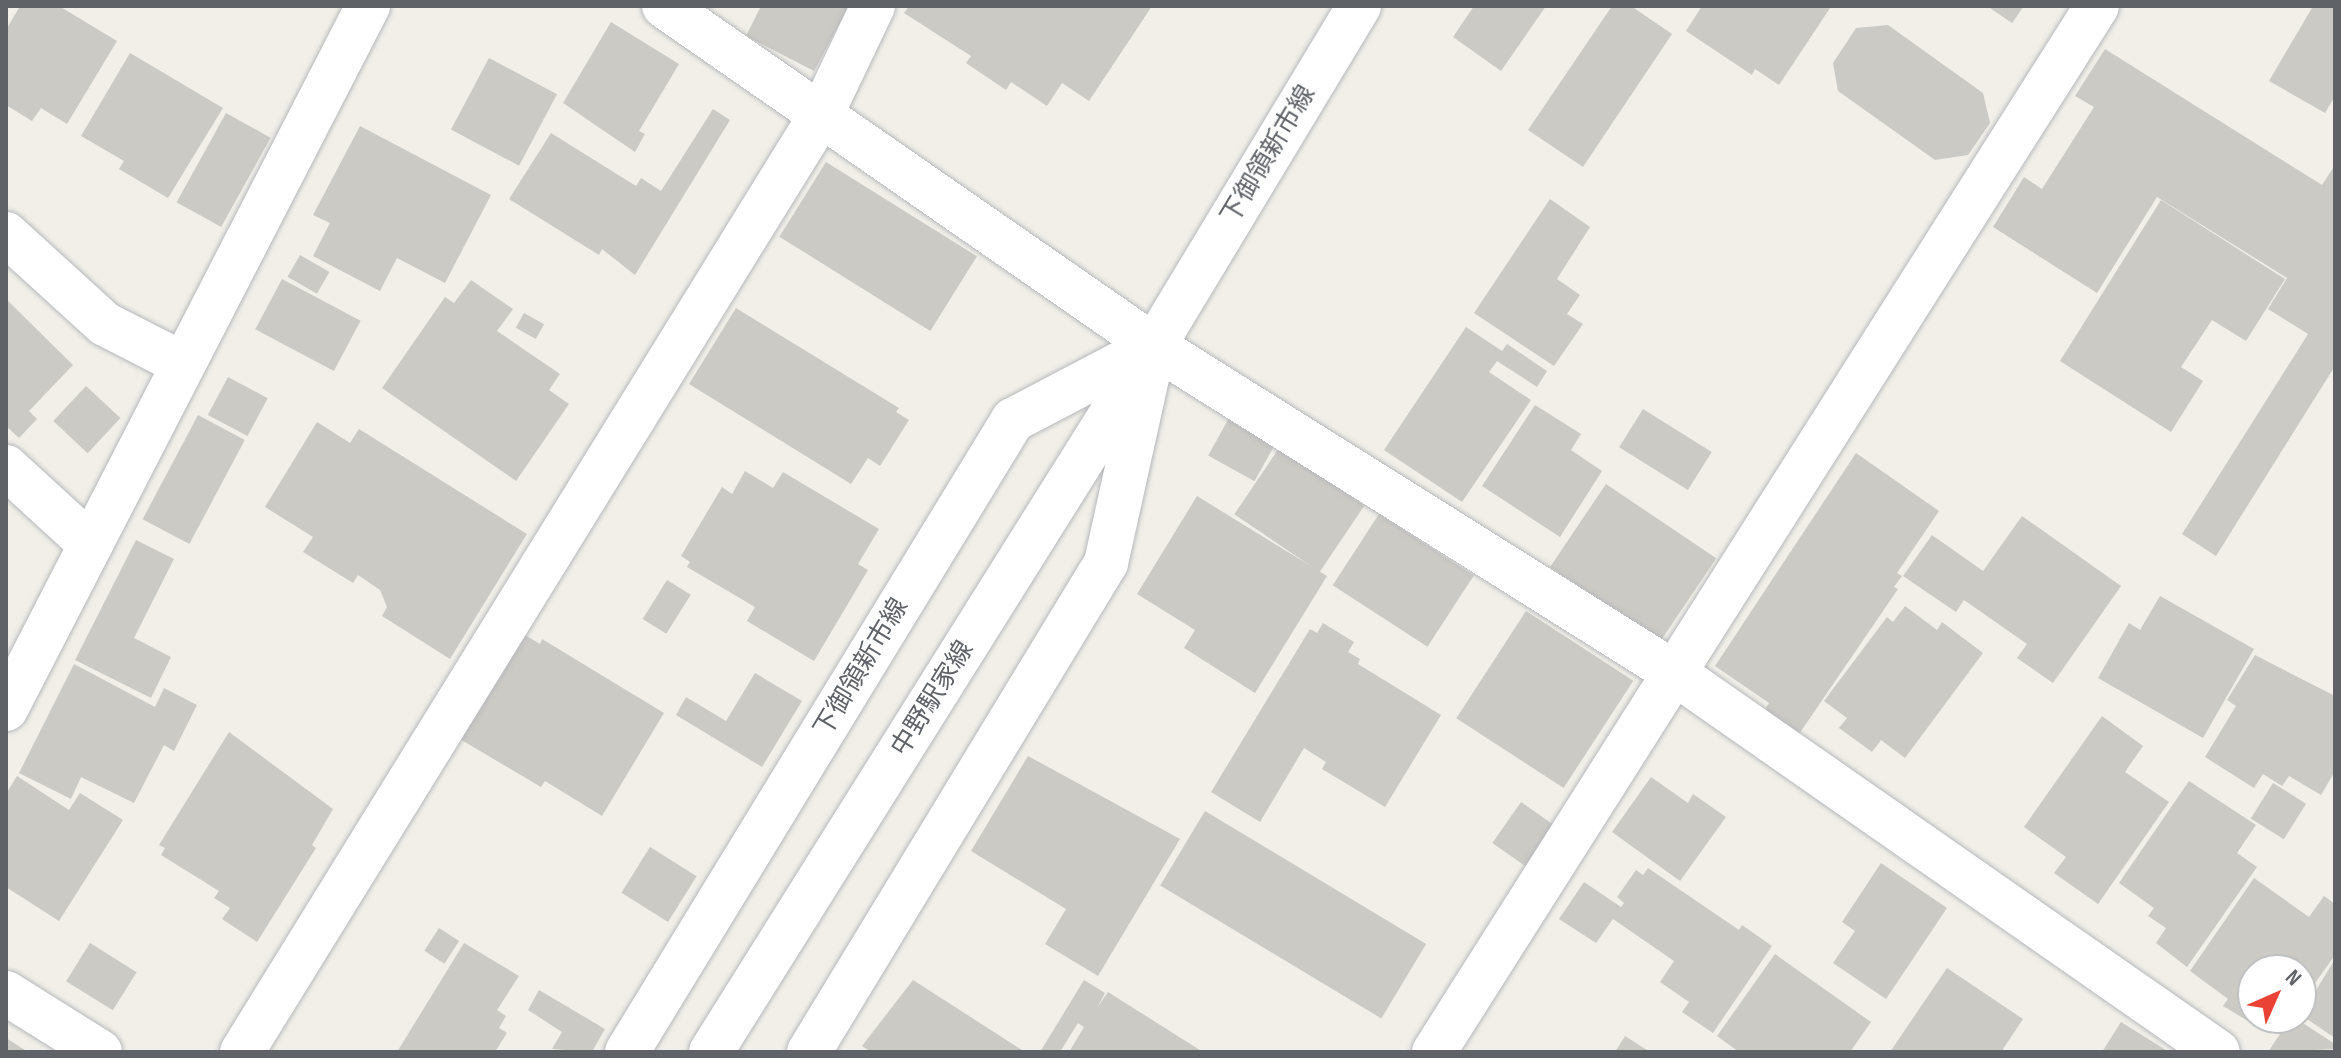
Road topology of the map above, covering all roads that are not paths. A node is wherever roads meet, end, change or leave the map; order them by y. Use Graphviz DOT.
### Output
graph roads {
  1 [pos="368,6"];
  2 [pos="664,6"];
  3 [pos="873,6"];
  4 [pos="1359,6"];
  5 [pos="2097,6"];
  6 [pos="821,115"];
  7 [pos="6,234"];
  8 [pos="1154,346"];
  9 [pos="183,364"];
  10 [pos="6,467"];
  11 [pos="91,545"];
  12 [pos="1673,672"];
  13 [pos="6,709"];
  14 [pos="6,993"];
  15 [pos="100,1052"];
  16 [pos="242,1052"];
  17 [pos="627,1052"];
  18 [pos="711,1052"];
  19 [pos="809,1052"];
  20 [pos="1434,1052"];
  21 [pos="2218,1052"];
  1 -- 9 [label="street"];
  2 -- 6 [label="street"];
  3 -- 6 [label="street"];
  4 -- 8 [label="street, 下御領新市線"];
  5 -- 12 [label="street"];
  6 -- 8 [label="street"];
  6 -- 16 [label="street"];
  7 -- 9 [label="street"];
  8 -- 12 [label="street"];
  8 -- 17 [label="street, 下御領新市線"];
  8 -- 18 [label="street, 中野駅家線"];
  8 -- 19 [label="street, 下御領新市線"];
  9 -- 11 [label="street"];
  10 -- 11 [label="street"];
  11 -- 13 [label="street"];
  12 -- 20 [label="street"];
  12 -- 21 [label="street"];
  14 -- 15 [label="street"];
}
